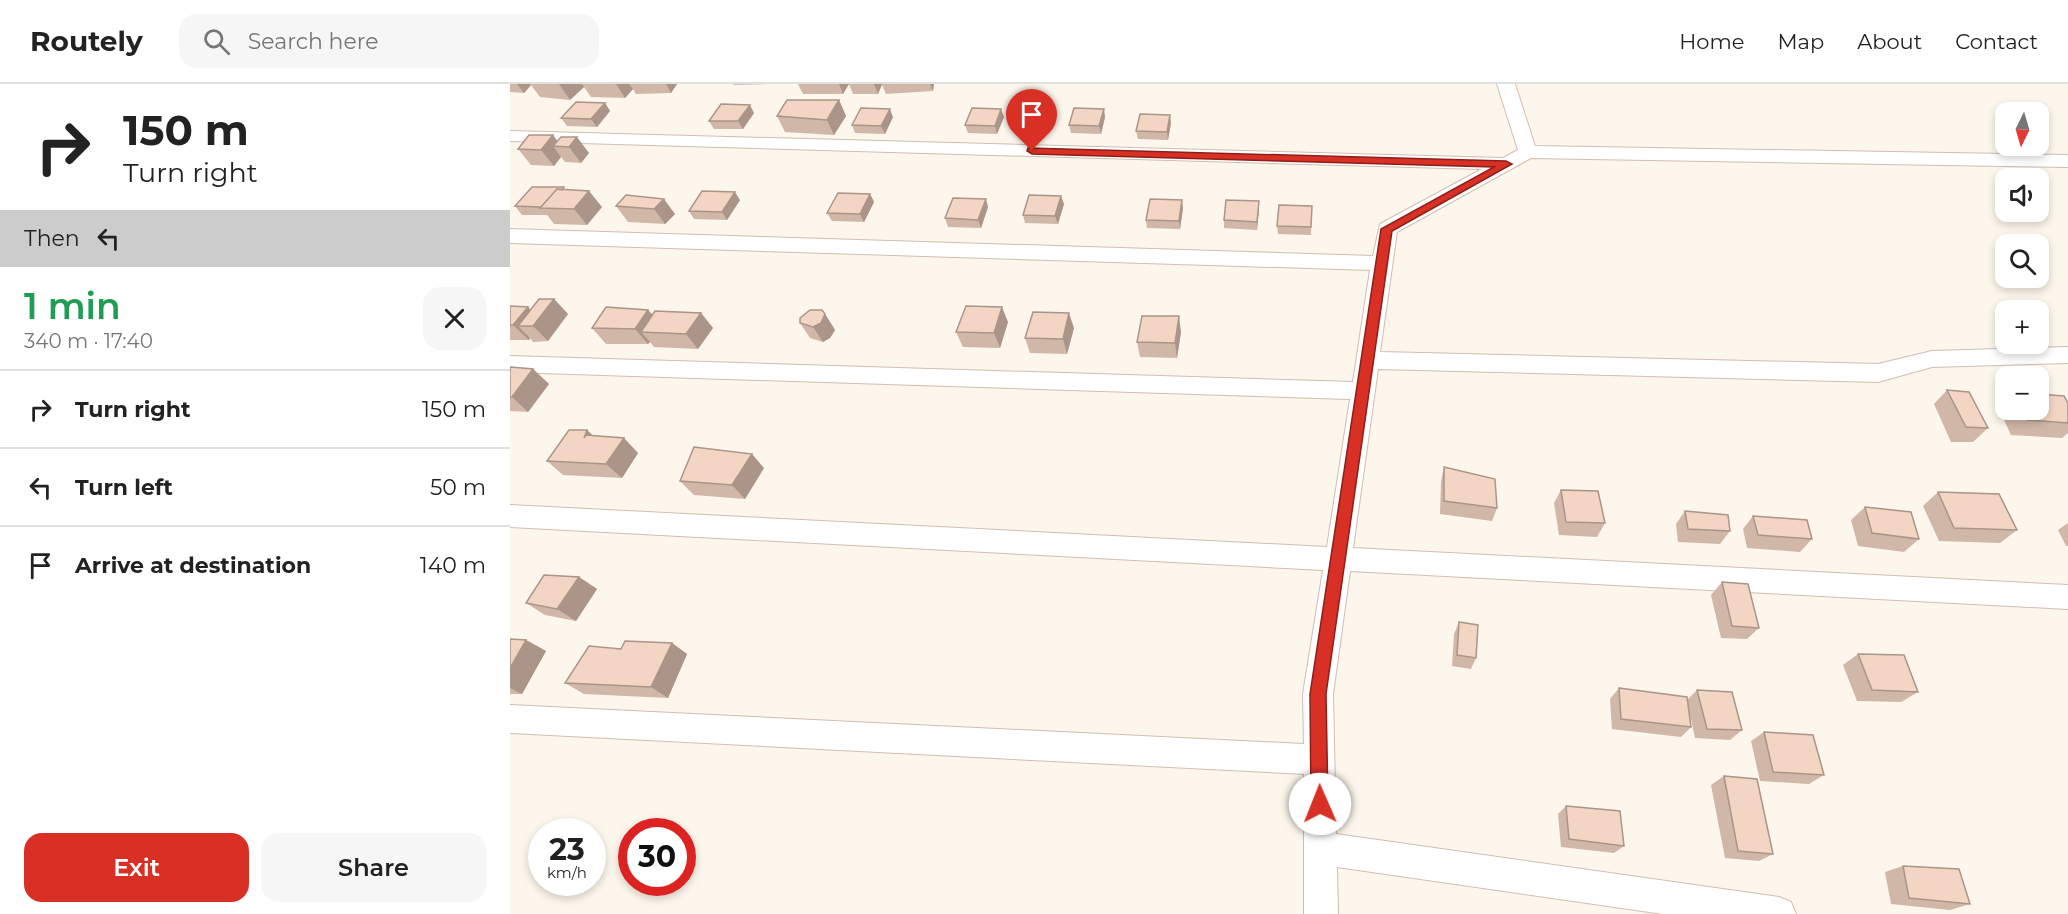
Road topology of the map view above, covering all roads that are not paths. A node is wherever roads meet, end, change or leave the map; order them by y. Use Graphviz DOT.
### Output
graph roads {
  1 [pos="1506,84"];
  2 [pos="510,136"];
  3 [pos="1517,158"];
  4 [pos="2068,160"];
  5 [pos="510,236"];
  6 [pos="1382,263"];
  7 [pos="2068,355"];
  8 [pos="1367,360"];
  9 [pos="510,364"];
  10 [pos="1362,391"];
  11 [pos="510,516"];
  12 [pos="1338,558"];
  13 [pos="2068,597"];
  14 [pos="510,719"];
  15 [pos="1319,760"];
  16 [pos="1320,848"];
  17 [pos="1321,914"];
  18 [pos="1779,914"];
  1 -- 3 [label="street"];
  2 -- 3 [label="street"];
  3 -- 4 [label="street"];
  3 -- 6 [label="street"];
  5 -- 6 [label="street"];
  6 -- 8 [label="street"];
  7 -- 8 [label="street"];
  8 -- 10 [label="street"];
  9 -- 10 [label="street"];
  10 -- 12 [label="street"];
  11 -- 12 [label="street"];
  12 -- 13 [label="street"];
  12 -- 15 [label="street"];
  14 -- 15 [label="street"];
  15 -- 16 [label="street"];
  16 -- 17 [label="street"];
  16 -- 18 [label="street"];
}
